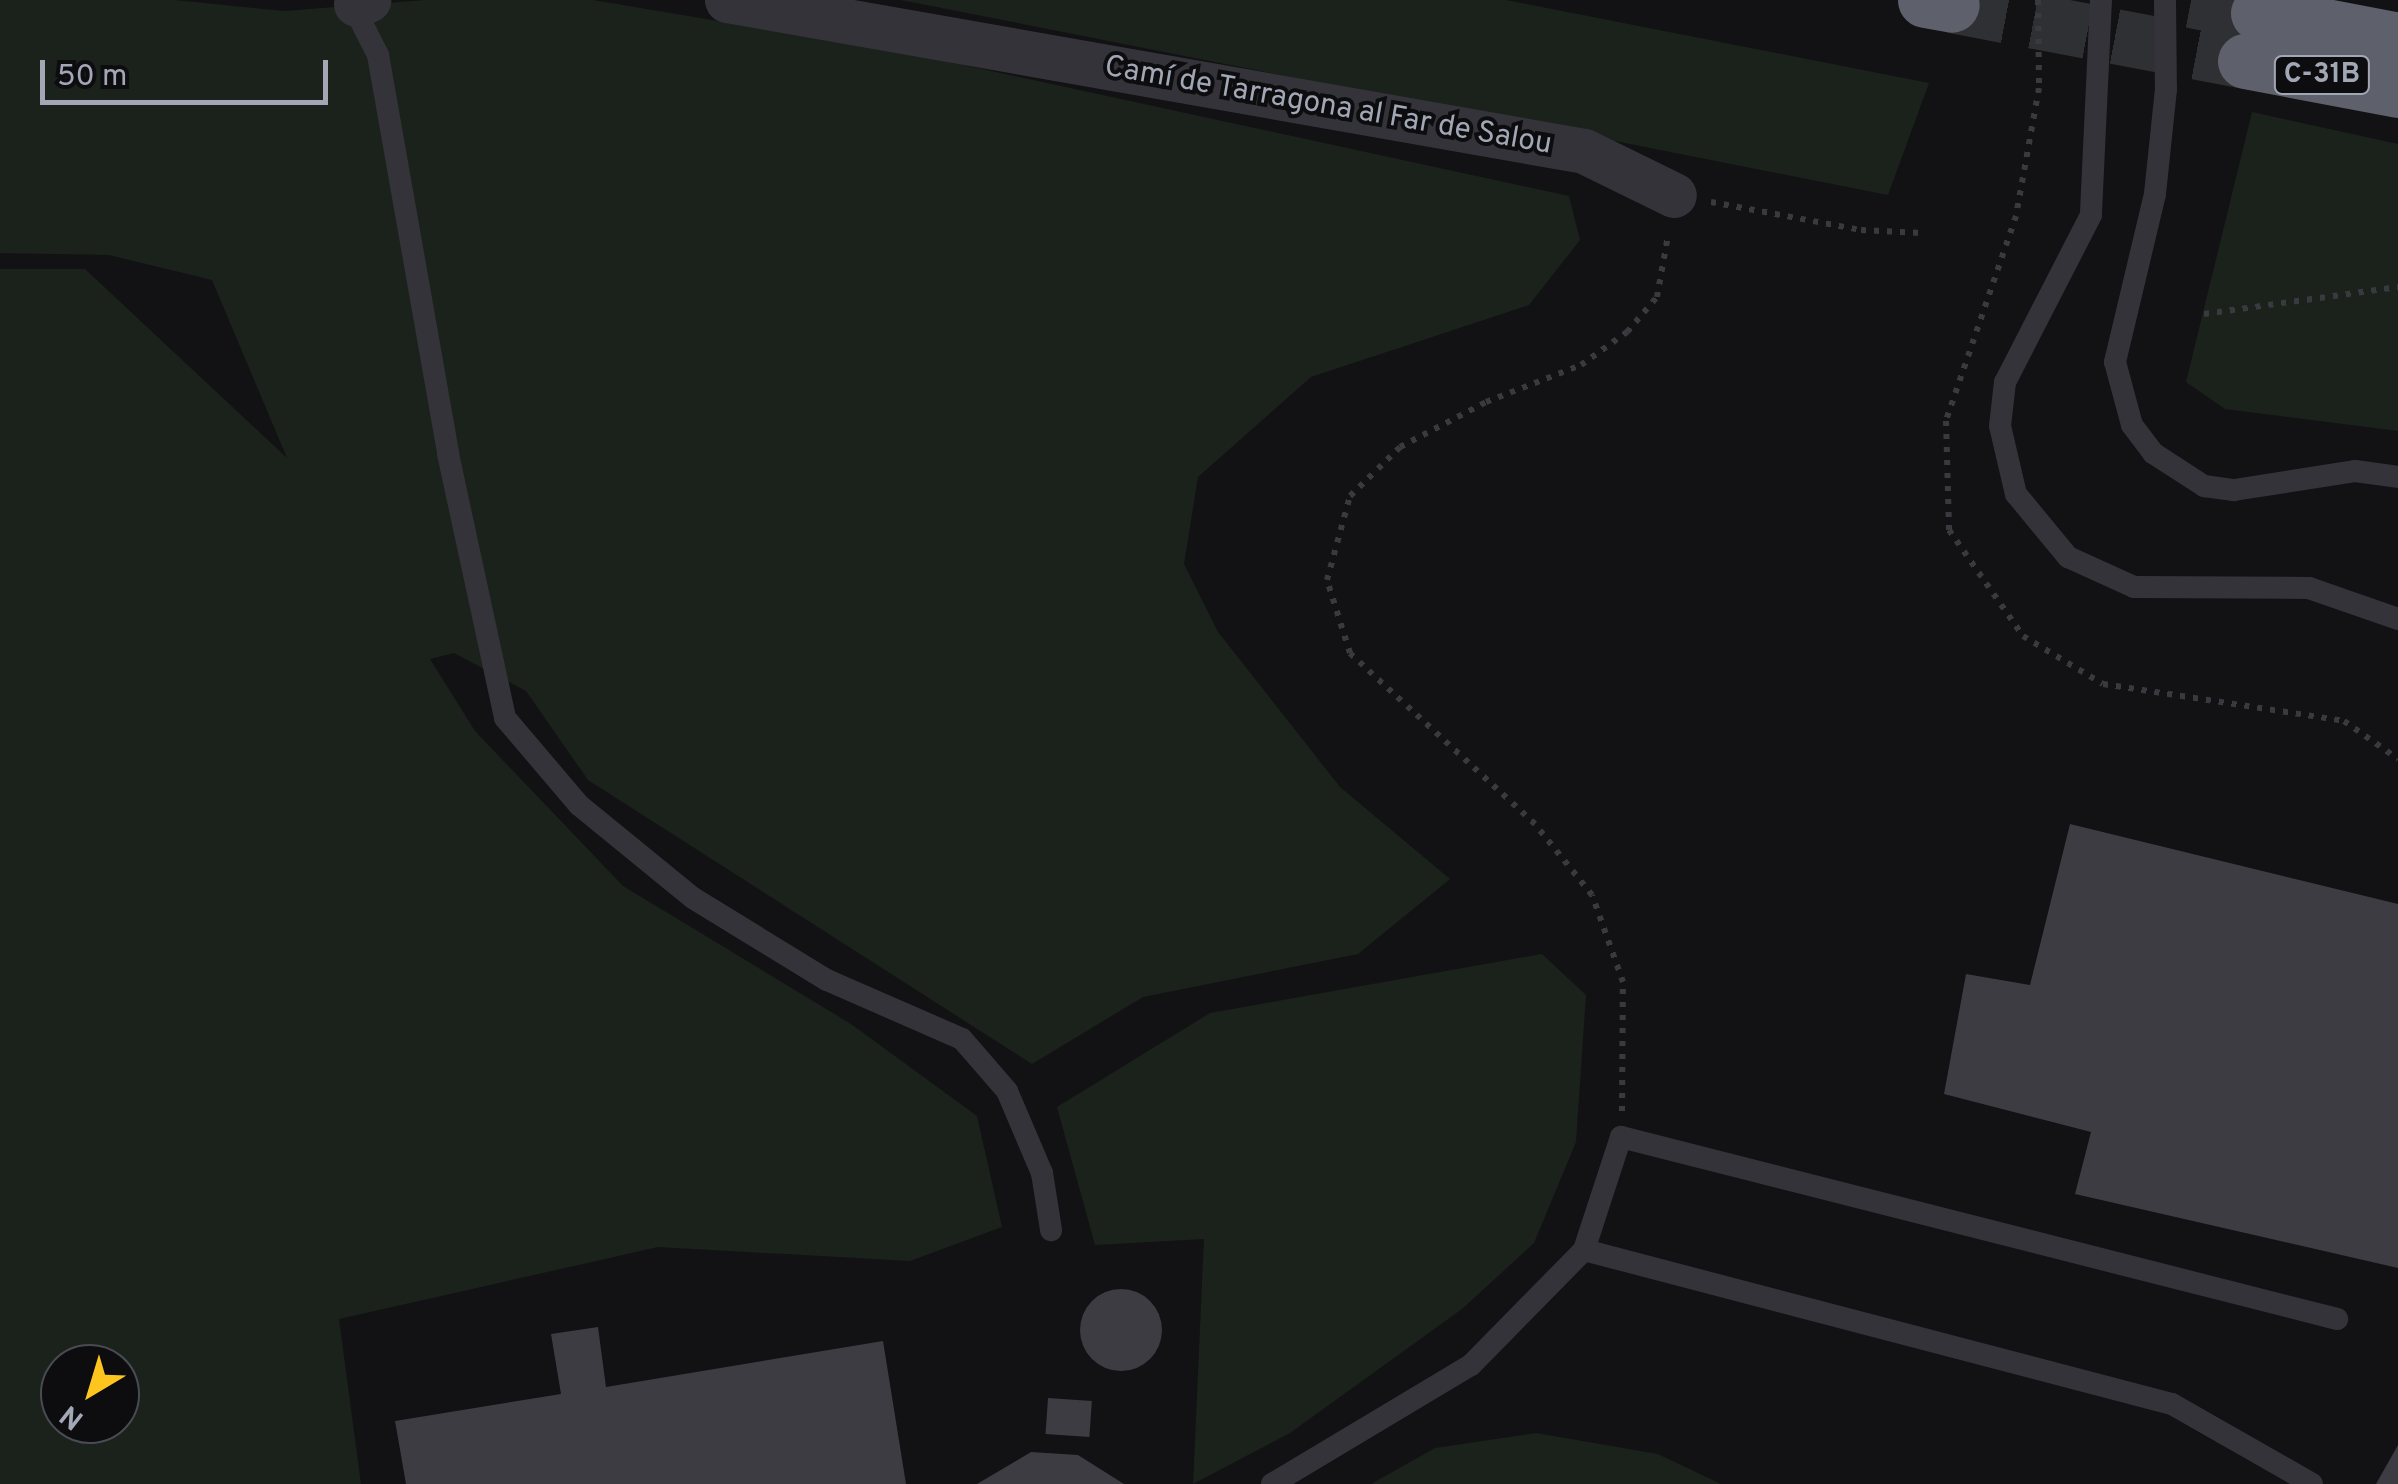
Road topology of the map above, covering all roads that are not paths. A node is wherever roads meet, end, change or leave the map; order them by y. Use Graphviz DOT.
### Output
graph roads {
  1 [pos="727,0"];
  2 [pos="2101,0"];
  3 [pos="2165,0"];
  4 [pos="358,1"];
  5 [pos="2398,40"];
  6 [pos="2398,90"];
  7 [pos="1674,195"];
  8 [pos="2398,477"];
  9 [pos="2398,619"];
  10 [pos="1050,1230"];
  11 [pos="1584,1250"];
  12 [pos="2338,1319"];
  13 [pos="1272,1484"];
  14 [pos="2312,1484"];
  1 -- 7 [label="street, Camí de Tarragona al Far de Salou"];
  2 -- 9 [label="lane"];
  3 -- 8 [label="lane"];
  4 -- 10 [label="lane"];
  5 -- 6 [label="highway, C-31B"];
  11 -- 12 [label="lane"];
  11 -- 13 [label="lane"];
  11 -- 14 [label="lane"];
}
